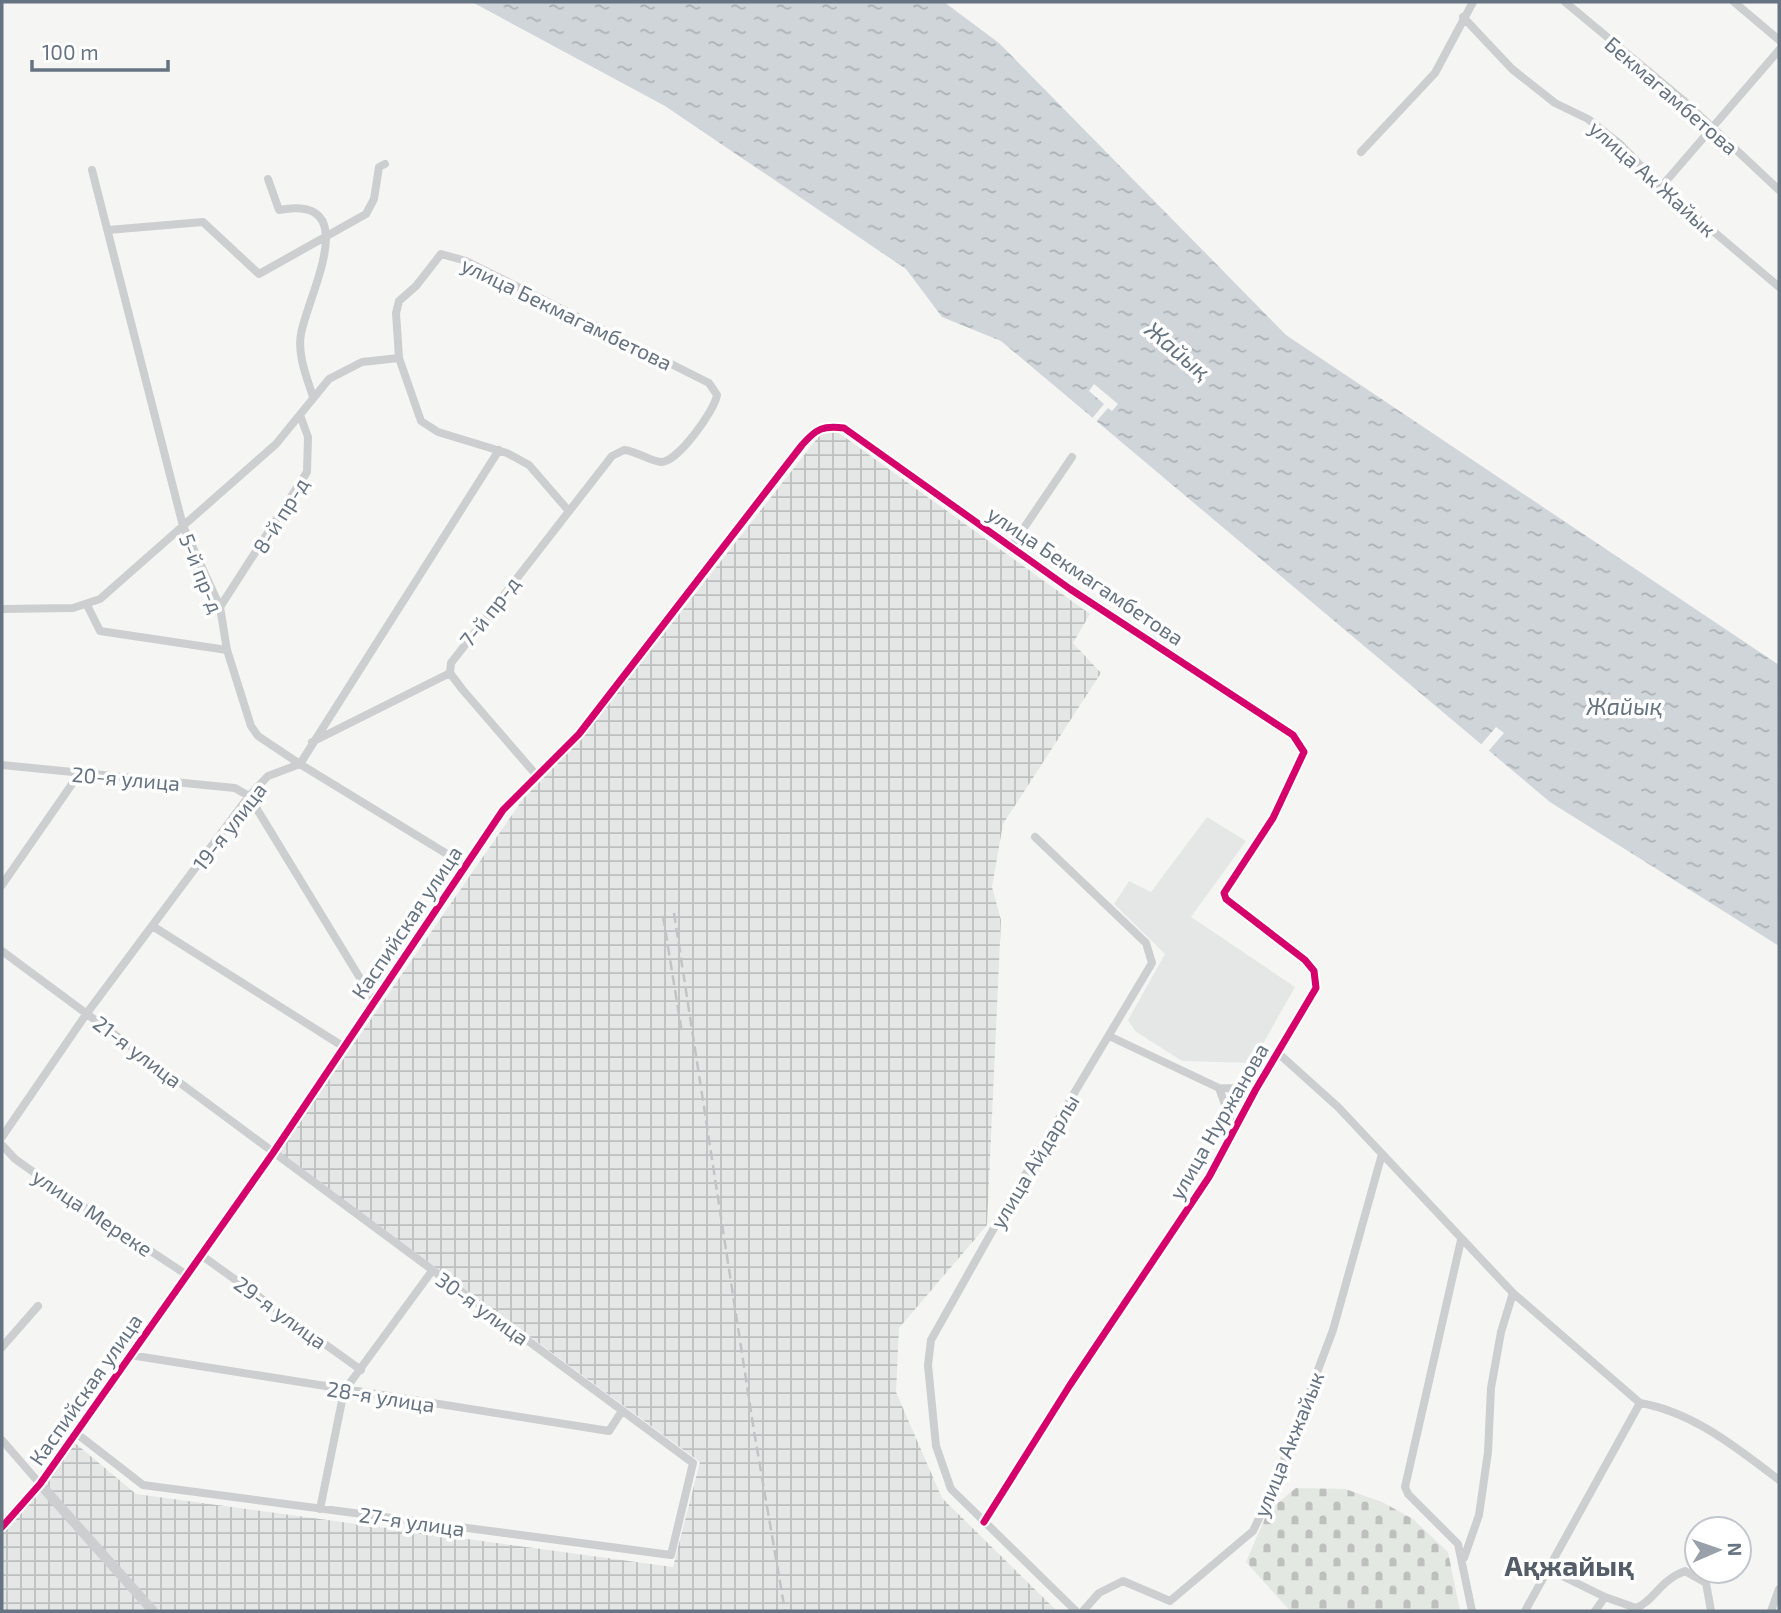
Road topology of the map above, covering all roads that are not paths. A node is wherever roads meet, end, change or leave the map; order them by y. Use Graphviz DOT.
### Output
graph roads {
  1 [pos="1474,2"];
  2 [pos="1564,2"];
  3 [pos="1734,2"];
  4 [pos="1463,17"];
  5 [pos="1779,40"];
  6 [pos="1779,50"];
  7 [pos="1711,129"];
  8 [pos="1361,152"];
  9 [pos="384,164"];
  10 [pos="92,170"];
  11 [pos="268,179"];
  12 [pos="1661,187"];
  13 [pos="1779,190"];
  14 [pos="108,230"];
  15 [pos="324,236"];
  16 [pos="1779,288"];
  17 [pos="399,358"];
  18 [pos="313,397"];
  19 [pos="300,415"];
  20 [pos="844,428"];
  21 [pos="499,450"];
  22 [pos="1072,457"];
  23 [pos="568,510"];
  24 [pos="183,526"];
  25 [pos="1011,547"];
  26 [pos="87,605"];
  27 [pos="220,607"];
  28 [pos="2,610"];
  29 [pos="227,650"];
  30 [pos="450,673"];
  31 [pos="312,743"];
  32 [pos="1304,752"];
  33 [pos="300,764"];
  34 [pos="2,765"];
  35 [pos="79,774"];
  36 [pos="538,777"];
  37 [pos="249,796"];
  38 [pos="1035,837"];
  39 [pos="465,865"];
  40 [pos="2,885"];
  41 [pos="154,927"];
  42 [pos="2,951"];
  43 [pos="374,1001"];
  44 [pos="87,1013"];
  45 [pos="1109,1036"];
  46 [pos="344,1047"];
  47 [pos="1278,1053"];
  48 [pos="1219,1088"];
  49 [pos="1256,1089"];
  50 [pos="1234,1130"];
  51 [pos="2,1136"];
  52 [pos="2,1145"];
  53 [pos="273,1153"];
  54 [pos="1382,1154"];
  55 [pos="1461,1240"];
  56 [pos="201,1255"];
  57 [pos="432,1271"];
  58 [pos="187,1275"];
  59 [pos="1513,1293"];
  60 [pos="38,1306"];
  61 [pos="2,1347"];
  62 [pos="131,1355"];
  63 [pos="361,1370"];
  64 [pos="344,1391"];
  65 [pos="1640,1403"];
  66 [pos="622,1411"];
  67 [pos="76,1433"];
  68 [pos="2,1440"];
  69 [pos="692,1463"];
  70 [pos="1779,1480"];
  71 [pos="40,1484"];
  72 [pos="320,1509"];
  73 [pos="984,1522"];
  74 [pos="2,1527"];
  75 [pos="1464,1558"];
  76 [pos="1550,1570"];
  77 [pos="1779,1589"];
  78 [pos="1605,1597"];
  79 [pos="153,1611"];
  80 [pos="1076,1611"];
  81 [pos="1083,1611"];
  82 [pos="1472,1611"];
  83 [pos="1525,1611"];
  84 [pos="1595,1611"];
  85 [pos="1710,1611"];
  86 [pos="1771,1611"];
  1 -- 4 [label="street"];
  2 -- 7 [label="street, Бекмагамбетова"];
  3 -- 5 [label="street"];
  4 -- 8 [label="street"];
  4 -- 12 [label="street, улица Ак Жайык"];
  6 -- 7 [label="street"];
  7 -- 12 [label="street"];
  7 -- 13 [label="street, Бекмагамбетова"];
  9 -- 15 [label="street"];
  10 -- 14 [label="street, 5-й пр-д"];
  11 -- 15 [label="street"];
  12 -- 16 [label="street, улица Ак Жайык"];
  14 -- 15 [label="street"];
  14 -- 24 [label="street, 5-й пр-д"];
  15 -- 18 [label="street"];
  17 -- 18 [label="street"];
  17 -- 21 [label="street"];
  17 -- 23 [label="street, улица Бекмагамбетова"];
  18 -- 19 [label="street"];
  19 -- 24 [label="street"];
  19 -- 27 [label="street, 8-й пр-д"];
  20 -- 25 [label="street, улица Бекмагамбетова"];
  20 -- 36 [label="street, Каспийская улица"];
  21 -- 23 [label="street"];
  21 -- 31 [label="street"];
  22 -- 25 [label="street"];
  23 -- 30 [label="street, 7-й пр-д"];
  24 -- 26 [label="street"];
  24 -- 27 [label="street, 5-й пр-д"];
  25 -- 32 [label="street, улица Бекмагамбетова"];
  26 -- 28 [label="street"];
  26 -- 29 [label="street"];
  27 -- 29 [label="street, 5-й пр-д"];
  29 -- 33 [label="street, 5-й пр-д"];
  30 -- 31 [label="street"];
  30 -- 36 [label="street, 7-й пр-д"];
  31 -- 33 [label="street"];
  32 -- 47 [label="street, улица Нуржанова"];
  33 -- 37 [label="street, 19-я улица"];
  33 -- 39 [label="street, 5-й пр-д"];
  34 -- 35 [label="street, 20-я улица"];
  35 -- 37 [label="street, 20-я улица"];
  35 -- 40 [label="street"];
  36 -- 39 [label="street, Каспийская улица"];
  37 -- 41 [label="street, 19-я улица"];
  37 -- 43 [label="street"];
  38 -- 45 [label="street, улица Айдарлы"];
  39 -- 43 [label="street, Каспийская улица"];
  41 -- 44 [label="street, 19-я улица"];
  41 -- 46 [label="street"];
  42 -- 44 [label="street, 21-я улица"];
  43 -- 46 [label="street, Каспийская улица"];
  44 -- 51 [label="street, 19-я улица"];
  44 -- 53 [label="street, 21-я улица"];
  45 -- 48 [label="street"];
  45 -- 73 [label="street, улица Айдарлы"];
  46 -- 53 [label="street, Каспийская улица"];
  47 -- 49 [label="street, улица Нуржанова"];
  47 -- 54 [label="street"];
  48 -- 49 [label="street"];
  48 -- 50 [label="street"];
  49 -- 50 [label="street, улица Нуржанова"];
  50 -- 73 [label="street, улица Нуржанова"];
  52 -- 58 [label="street, улица Мереке"];
  53 -- 56 [label="street, Каспийская улица"];
  53 -- 57 [label="street, 30-я улица"];
  54 -- 55 [label="street"];
  54 -- 81 [label="street, улица Акжайык"];
  55 -- 59 [label="street"];
  55 -- 75 [label="street"];
  56 -- 58 [label="street, Каспийская улица"];
  56 -- 63 [label="street, 29-я улица"];
  57 -- 63 [label="street"];
  57 -- 66 [label="street, 30-я улица"];
  58 -- 62 [label="street, Каспийская улица"];
  59 -- 65 [label="street"];
  59 -- 75 [label="street"];
  60 -- 61 [label="street"];
  62 -- 64 [label="street, 28-я улица"];
  62 -- 67 [label="street, Каспийская улица"];
  63 -- 64 [label="street"];
  64 -- 66 [label="street, 28-я улица"];
  64 -- 72 [label="street"];
  65 -- 70 [label="street"];
  65 -- 76 [label="street"];
  66 -- 69 [label="street, 30-я улица"];
  67 -- 71 [label="street, Каспийская улица"];
  67 -- 72 [label="street, 27-я улица"];
  68 -- 71 [label="street"];
  69 -- 72 [label="street, 27-я улица"];
  71 -- 74 [label="street"];
  71 -- 79 [label="street"];
  73 -- 80 [label="street, улица Айдарлы"];
  75 -- 82 [label="street"];
  76 -- 78 [label="street"];
  76 -- 83 [label="street"];
  77 -- 86 [label="street"];
  78 -- 84 [label="street"];
  78 -- 85 [label="street"];
}
